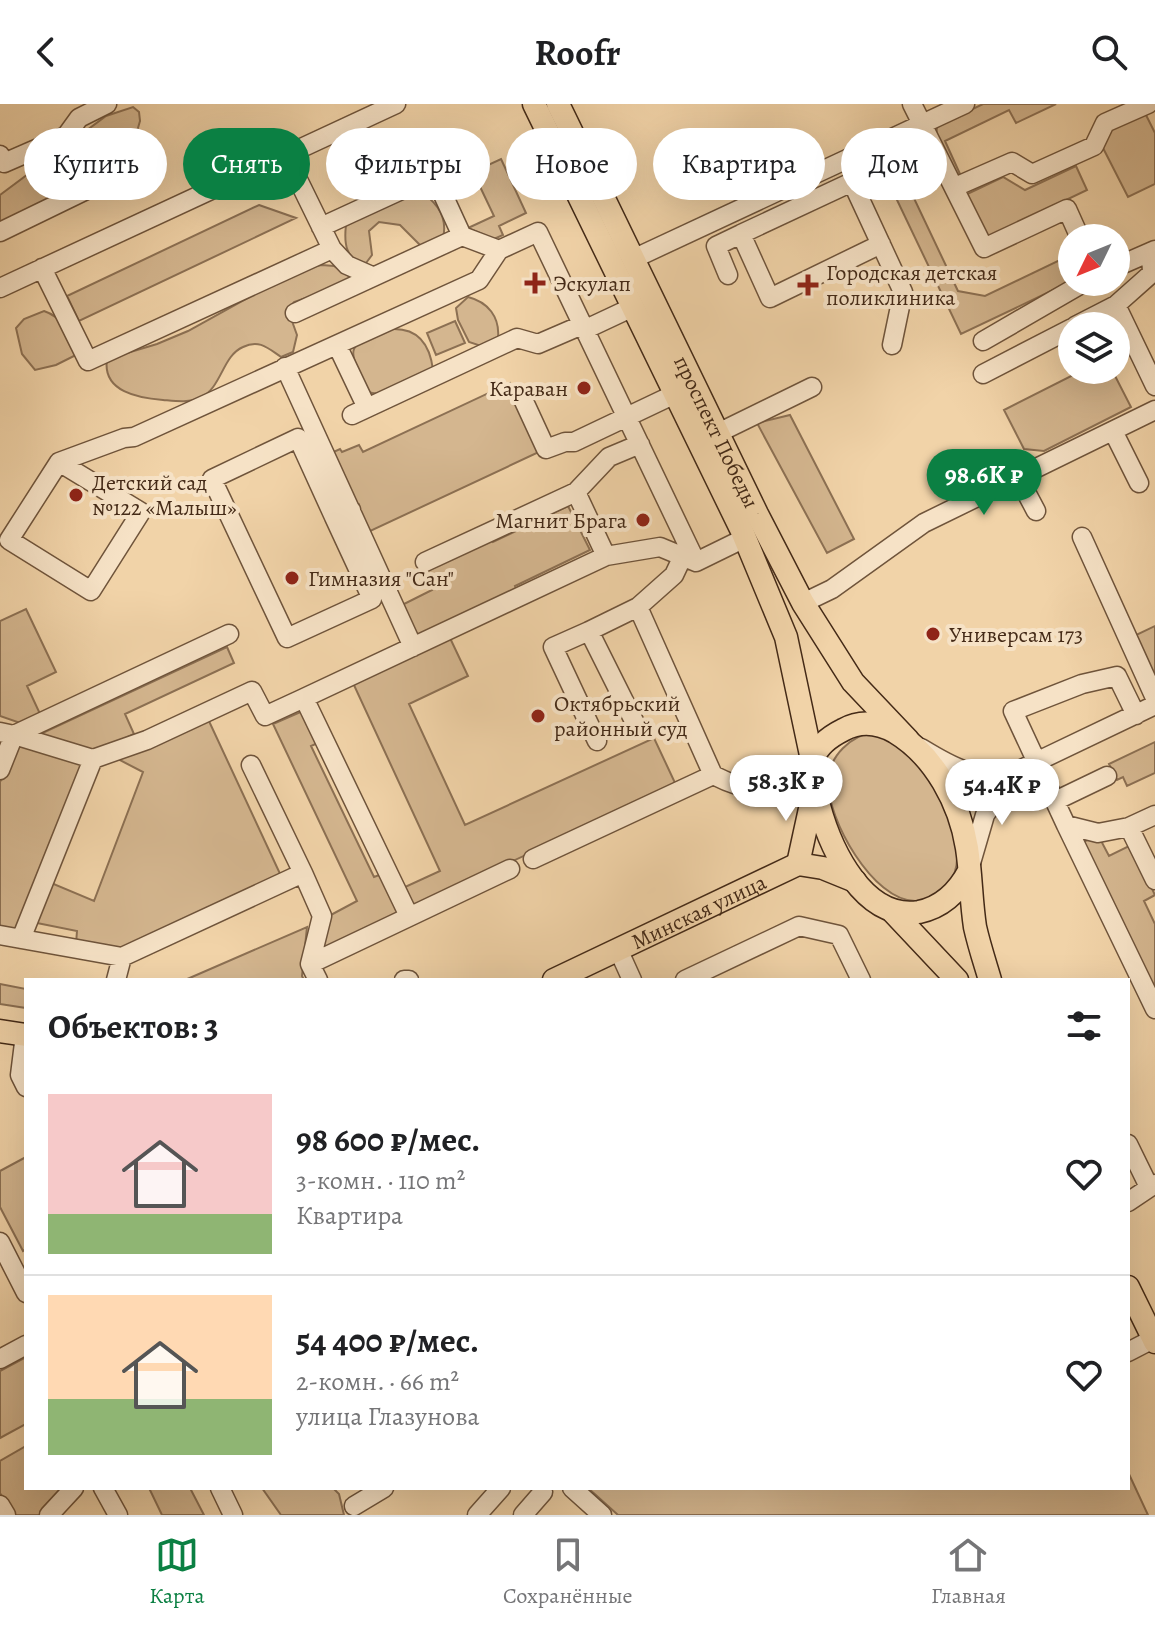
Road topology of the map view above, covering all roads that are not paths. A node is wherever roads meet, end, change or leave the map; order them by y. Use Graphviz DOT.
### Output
graph roads {
  1 [pos="107,104"];
  2 [pos="396,104"];
  3 [pos="534,104"];
  4 [pos="558,104"];
  5 [pos="912,104"];
  6 [pos="965,104"];
  7 [pos="1148,104"];
  8 [pos="358,112"];
  9 [pos="924,124"];
  10 [pos="310,141"];
  11 [pos="0,155"];
  12 [pos="955,187"];
  13 [pos="66,200"];
  14 [pos="189,200"];
  15 [pos="308,200"];
  16 [pos="1074,224"];
  17 [pos="321,227"];
  18 [pos="695,230"];
  19 [pos="0,232"];
  20 [pos="741,234"];
  21 [pos="462,236"];
  22 [pos="881,244"];
  23 [pos="716,246"];
  24 [pos="332,249"];
  25 [pos="499,250"];
  26 [pos="1153,251"];
  27 [pos="633,259"];
  28 [pos="1130,261"];
  29 [pos="42,268"];
  30 [pos="728,275"];
  31 [pos="372,276"];
  32 [pos="1153,277"];
  33 [pos="0,288"];
  34 [pos="1061,296"];
  35 [pos="1116,305"];
  36 [pos="633,307"];
  37 [pos="1103,312"];
  38 [pos="295,313"];
  39 [pos="583,328"];
  40 [pos="1058,335"];
  41 [pos="983,341"];
  42 [pos="337,345"];
  43 [pos="892,345"];
  44 [pos="285,367"];
  45 [pos="983,374"];
  46 [pos="1155,386"];
  47 [pos="812,387"];
  48 [pos="675,394"];
  49 [pos="522,397"];
  50 [pos="770,409"];
  51 [pos="1155,410"];
  52 [pos="795,411"];
  53 [pos="627,417"];
  54 [pos="1113,431"];
  55 [pos="718,433"];
  56 [pos="640,444"];
  57 [pos="59,462"];
  58 [pos="1018,477"];
  59 [pos="1139,483"];
  60 [pos="576,492"];
  61 [pos="1036,511"];
  62 [pos="342,514"];
  63 [pos="1082,537"];
  64 [pos="745,538"];
  65 [pos="606,556"];
  66 [pos="689,560"];
  67 [pos="425,562"];
  68 [pos="803,603"];
  69 [pos="638,607"];
  70 [pos="589,631"];
  71 [pos="229,634"];
  72 [pos="413,647"];
  73 [pos="304,698"];
  74 [pos="1155,698"];
  75 [pos="1155,705"];
  76 [pos="1136,715"];
  77 [pos="636,725"];
  78 [pos="7,734"];
  79 [pos="908,740"];
  80 [pos="597,741"];
  81 [pos="93,759"];
  82 [pos="812,760"];
  83 [pos="1037,762"];
  84 [pos="251,765"];
  85 [pos="0,770"];
  86 [pos="1013,773"];
  87 [pos="713,775"];
  88 [pos="1107,776"];
  89 [pos="814,789"];
  90 [pos="1055,801"];
  91 [pos="1155,815"];
  92 [pos="1066,825"];
  93 [pos="1129,827"];
  94 [pos="533,859"];
  95 [pos="798,864"];
  96 [pos="510,869"];
  97 [pos="969,871"];
  98 [pos="303,873"];
  99 [pos="1155,880"];
  100 [pos="855,881"];
  101 [pos="892,911"];
  102 [pos="409,916"];
  103 [pos="0,935"];
  104 [pos="21,939"];
  105 [pos="618,949"];
  106 [pos="122,957"];
  107 [pos="314,972"];
  108 [pos="948,975"];
  109 [pos="117,978"];
  110 [pos="558,978"];
  111 [pos="631,978"];
  112 [pos="689,978"];
  113 [pos="860,978"];
  114 [pos="989,978"];
  115 [pos="1155,1009"];
  116 [pos="0,1031"];
  117 [pos="24,1035"];
  118 [pos="24,1043"];
  119 [pos="24,1083"];
  120 [pos="1130,1148"];
  121 [pos="1152,1186"];
  122 [pos="1130,1201"];
  123 [pos="0,1242"];
  124 [pos="24,1289"];
  125 [pos="1130,1291"];
  126 [pos="1155,1340"];
  127 [pos="24,1346"];
  128 [pos="1130,1351"];
  129 [pos="0,1359"];
  130 [pos="72,1490"];
  131 [pos="104,1490"];
  132 [pos="221,1490"];
  133 [pos="380,1490"];
  134 [pos="497,1490"];
  135 [pos="574,1490"];
  136 [pos="543,1492"];
  137 [pos="356,1503"];
  138 [pos="0,1505"];
  139 [pos="6,1515"];
  140 [pos="49,1515"];
  141 [pos="118,1515"];
  142 [pos="233,1515"];
  143 [pos="477,1515"];
  144 [pos="523,1515"];
  145 [pos="602,1515"];
  1 -- 11 [label="street"];
  2 -- 8 [label="street"];
  3 -- 36 [label="main road, проспект Победы"];
  4 -- 27 [label="main road, проспект Победы"];
  5 -- 9 [label="street"];
  6 -- 9 [label="street"];
  7 -- 12 [label="street"];
  8 -- 10 [label="street"];
  9 -- 12 [label="street"];
  9 -- 18 [label="street"];
  12 -- 16 [label="street"];
  13 -- 19 [label="street"];
  14 -- 29 [label="street"];
  15 -- 17 [label="street"];
  17 -- 21 [label="street"];
  17 -- 24 [label="street"];
  18 -- 23 [label="street"];
  18 -- 27 [label="street"];
  20 -- 22 [label="street"];
  20 -- 22 [label="street"];
  20 -- 23 [label="street"];
  21 -- 25 [label="street"];
  21 -- 31 [label="street"];
  22 -- 43 [label="street"];
  23 -- 30 [label="street"];
  24 -- 29 [label="street"];
  24 -- 31 [label="street"];
  25 -- 39 [label="street"];
  25 -- 42 [label="street"];
  26 -- 28 [label="street"];
  26 -- 32 [label="street"];
  27 -- 55 [label="main road, проспект Победы"];
  29 -- 33 [label="street"];
  31 -- 38 [label="street"];
  32 -- 35 [label="street"];
  34 -- 41 [label="street"];
  35 -- 37 [label="street"];
  35 -- 46 [label="street"];
  36 -- 39 [label="street"];
  36 -- 48 [label="main road, проспект Победы"];
  39 -- 42 [label="street"];
  39 -- 53 [label="street"];
  40 -- 45 [label="street"];
  42 -- 44 [label="street"];
  44 -- 57 [label="street"];
  44 -- 62 [label="street"];
  47 -- 50 [label="street"];
  48 -- 53 [label="street"];
  48 -- 64 [label="main road, проспект Победы"];
  49 -- 53 [label="street"];
  50 -- 52 [label="street"];
  50 -- 55 [label="street"];
  51 -- 54 [label="street"];
  53 -- 56 [label="street"];
  54 -- 58 [label="street"];
  54 -- 59 [label="street"];
  55 -- 68 [label="main road, проспект Победы"];
  56 -- 60 [label="street"];
  56 -- 66 [label="street"];
  57 -- 57 [label="street"];
  58 -- 61 [label="street"];
  58 -- 68 [label="street"];
  60 -- 65 [label="street"];
  60 -- 67 [label="street"];
  62 -- 62 [label="street"];
  62 -- 72 [label="street"];
  63 -- 74 [label="street"];
  64 -- 66 [label="street"];
  64 -- 82 [label="main road, проспект Победы"];
  65 -- 66 [label="street"];
  65 -- 72 [label="street"];
  66 -- 69 [label="street"];
  68 -- 79 [label="main road, проспект Победы"];
  69 -- 70 [label="street"];
  69 -- 87 [label="street"];
  70 -- 77 [label="street"];
  70 -- 80 [label="street"];
  71 -- 78 [label="street"];
  72 -- 73 [label="street"];
  73 -- 81 [label="street"];
  73 -- 102 [label="street"];
  75 -- 76 [label="street"];
  76 -- 83 [label="street"];
  76 -- 83 [label="street"];
  78 -- 81 [label="street"];
  78 -- 85 [label="street"];
  79 -- 82 [label="main road"];
  79 -- 86 [label="street"];
  79 -- 97 [label="main road"];
  81 -- 104 [label="street"];
  82 -- 89 [label="main road"];
  83 -- 86 [label="street"];
  83 -- 90 [label="street"];
  84 -- 98 [label="street"];
  86 -- 97 [label="street"];
  87 -- 89 [label="street"];
  87 -- 94 [label="street"];
  88 -- 90 [label="street"];
  89 -- 95 [label="main road"];
  89 -- 100 [label="main road"];
  90 -- 92 [label="street"];
  91 -- 93 [label="street"];
  92 -- 93 [label="street"];
  92 -- 115 [label="street"];
  93 -- 99 [label="street"];
  95 -- 100 [label="main road"];
  95 -- 105 [label="main road, Минская улица"];
  96 -- 102 [label="street"];
  97 -- 101 [label="main road"];
  97 -- 114 [label="main road"];
  98 -- 106 [label="street"];
  98 -- 107 [label="street"];
  100 -- 101 [label="main road"];
  101 -- 108 [label="main road"];
  102 -- 107 [label="street"];
  103 -- 104 [label="street"];
  104 -- 106 [label="street"];
  105 -- 110 [label="main road, Минская улица"];
  105 -- 111 [label="street"];
  106 -- 109 [label="street"];
  112 -- 113 [label="street"];
  116 -- 117 [label="main road"];
  118 -- 119 [label="street"];
  120 -- 121 [label="street"];
  121 -- 122 [label="street"];
  123 -- 124 [label="street"];
  125 -- 126 [label="main road"];
  126 -- 128 [label="street"];
  127 -- 129 [label="street"];
  130 -- 140 [label="street"];
  131 -- 141 [label="street"];
  132 -- 142 [label="street"];
  133 -- 137 [label="street"];
  134 -- 143 [label="street"];
  135 -- 145 [label="street"];
  136 -- 144 [label="street"];
  138 -- 139 [label="street"];
}
